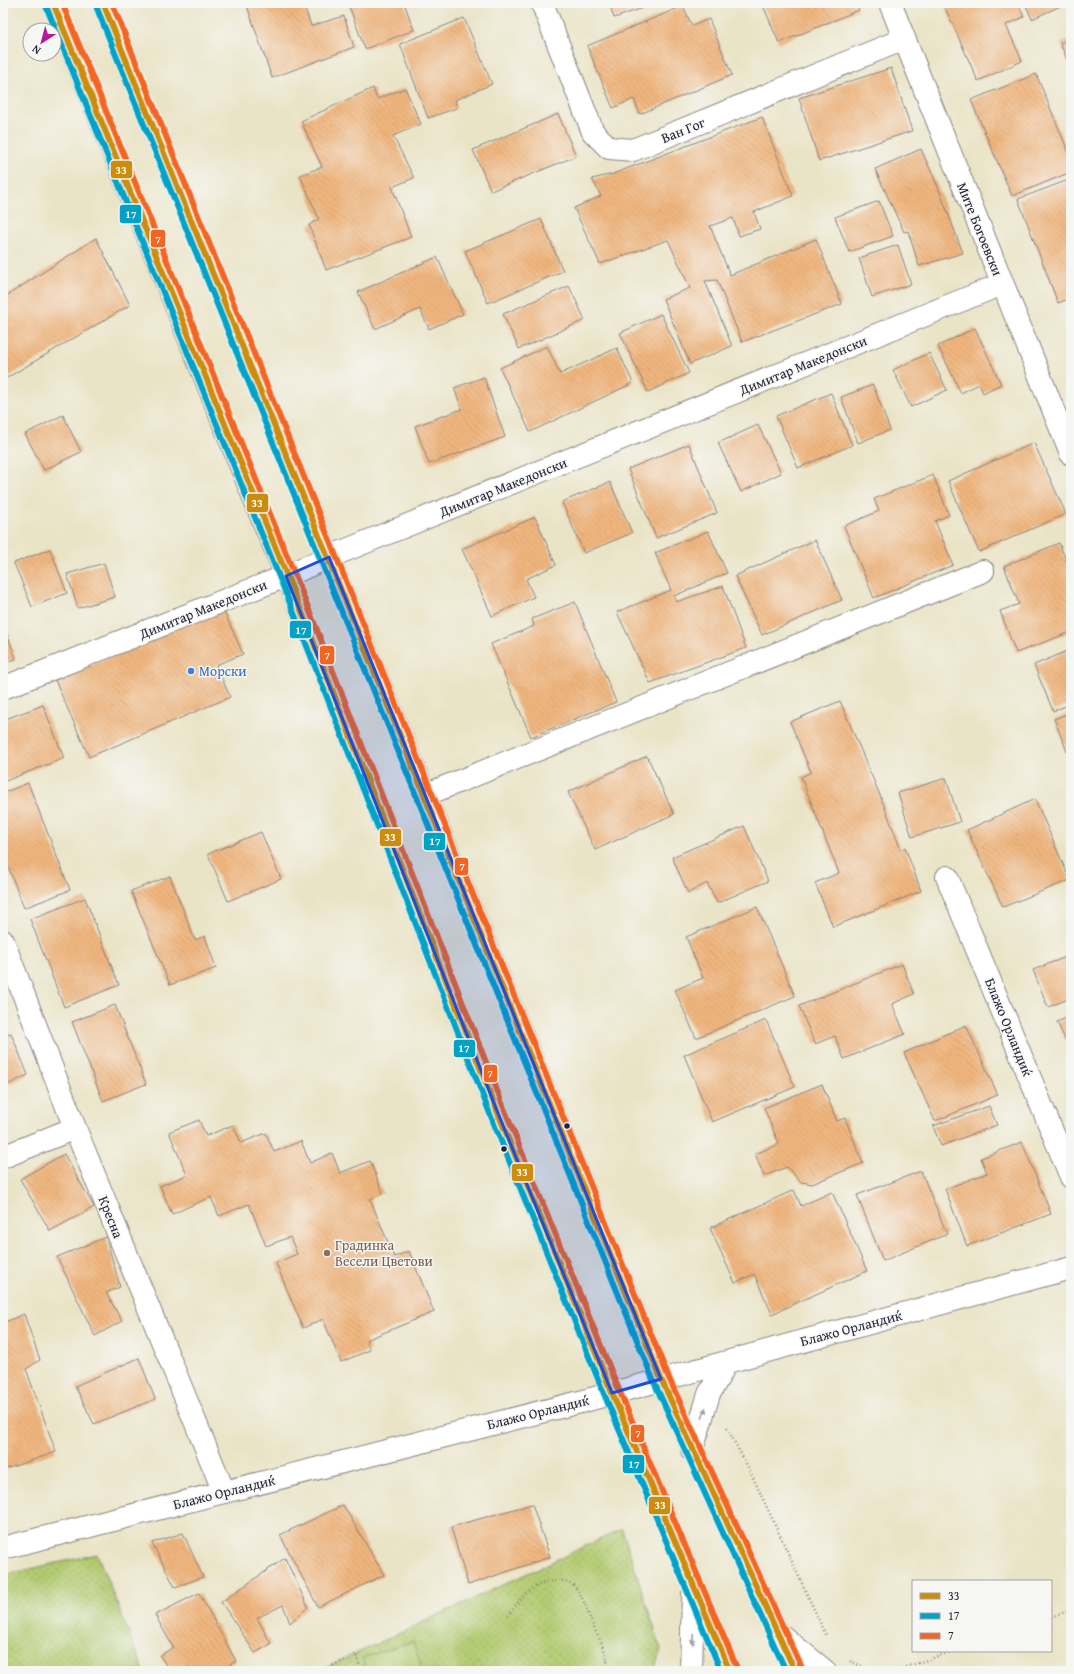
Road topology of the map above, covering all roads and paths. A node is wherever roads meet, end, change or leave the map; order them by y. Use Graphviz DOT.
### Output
graph roads {
  1 [pos="53,3"];
  2 [pos="103,3"];
  3 [pos="542,3"];
  4 [pos="890,3"];
  5 [pos="904,39"];
  6 [pos="1002,284"];
  7 [pos="1071,454"];
  8 [pos="329,558"];
  9 [pos="983,571"];
  10 [pos="286,576"];
  11 [pos="3,688"];
  12 [pos="426,795"];
  13 [pos="947,877"];
  14 [pos="3,940"];
  15 [pos="74,1128"];
  16 [pos="3,1157"];
  17 [pos="1071,1177"];
  18 [pos="1071,1268"];
  19 [pos="727,1362"];
  20 [pos="661,1380"];
  21 [pos="612,1393"];
  22 [pos="709,1394"];
  23 [pos="692,1450"];
  24 [pos="224,1492"];
  25 [pos="3,1548"];
  26 [pos="693,1586"];
  27 [pos="1071,1610"];
  28 [pos="508,1616"];
  29 [pos="1052,1617"];
  30 [pos="778,1632"];
  31 [pos="828,1639"];
  32 [pos="950,1652"];
  33 [pos="847,1658"];
  34 [pos="322,1671"];
  35 [pos="361,1671"];
  36 [pos="606,1671"];
  37 [pos="691,1671"];
  38 [pos="730,1671"];
  39 [pos="795,1671"];
  40 [pos="825,1671"];
  41 [pos="873,1671"];
  42 [pos="895,1671"];
  1 -- 10 [label="street"];
  2 -- 8 [label="street"];
  3 -- 5 [label="street, Ван Гог"];
  4 -- 5 [label="street, Мите Богоевски"];
  5 -- 6 [label="street, Мите Богоевски"];
  6 -- 7 [label="street, Мите Богоевски"];
  6 -- 8 [label="street, Димитар Македонски"];
  8 -- 10 [label="street, Димитар Македонски"];
  8 -- 12 [label="street"];
  9 -- 12 [label="street"];
  10 -- 11 [label="street, Димитар Македонски"];
  10 -- 21 [label="street"];
  12 -- 20 [label="street"];
  13 -- 17 [label="street, Блажо Орландиќ"];
  14 -- 15 [label="street, Кресна"];
  15 -- 16 [label="street"];
  15 -- 24 [label="street, Кресна"];
  18 -- 19 [label="street, Блажо Орландиќ"];
  19 -- 20 [label="street, Блажо Орландиќ"];
  19 -- 22 [label="street"];
  20 -- 21 [label="street, Блажо Орландиќ"];
  20 -- 23 [label="street"];
  21 -- 24 [label="street, Блажо Орландиќ"];
  21 -- 26 [label="street"];
  23 -- 22 [label="street, one-way"];
  22 -- 31 [label="path"];
  23 -- 30 [label="street"];
  24 -- 25 [label="street, Блажо Орландиќ"];
  26 -- 37 [label="street, one-way"];
  26 -- 38 [label="street"];
  27 -- 29 [label="path"];
  28 -- 36 [label="path"];
  30 -- 39 [label="street"];
  30 -- 40 [label="street"];
  32 -- 42 [label="path"];
  33 -- 41 [label="path"];
  34 -- 35 [label="path"];
}
